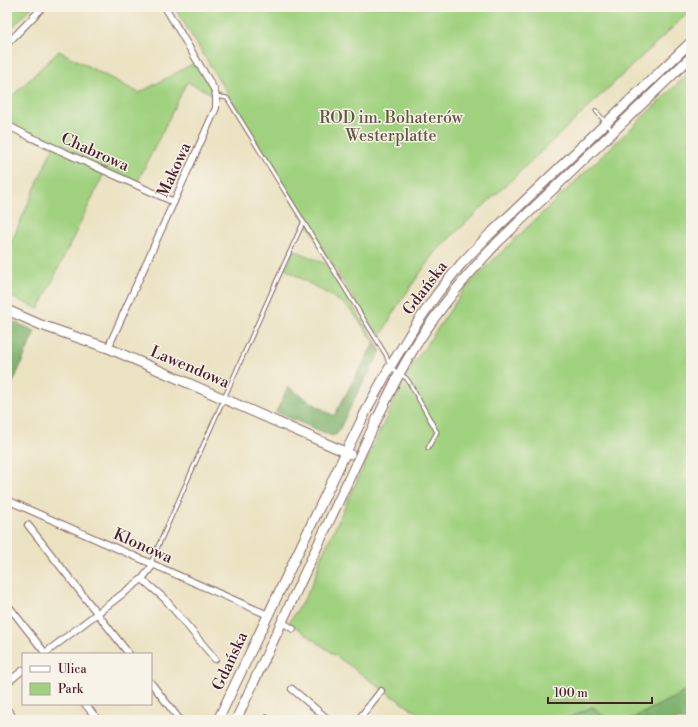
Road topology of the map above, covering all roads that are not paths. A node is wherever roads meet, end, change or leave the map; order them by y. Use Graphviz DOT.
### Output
graph roads {
  1 [pos="43,7"];
  2 [pos="165,7"];
  3 [pos="691,42"];
  4 [pos="7,44"];
  5 [pos="691,57"];
  6 [pos="216,96"];
  7 [pos="596,111"];
  8 [pos="605,124"];
  9 [pos="7,125"];
  10 [pos="613,132"];
  11 [pos="174,202"];
  12 [pos="303,223"];
  13 [pos="7,310"];
  14 [pos="108,348"];
  15 [pos="390,367"];
  16 [pos="399,373"];
  17 [pos="224,399"];
  18 [pos="428,448"];
  19 [pos="346,452"];
  20 [pos="359,458"];
  21 [pos="7,500"];
  22 [pos="28,524"];
  23 [pos="153,565"];
  24 [pos="142,579"];
  25 [pos="7,604"];
  26 [pos="97,613"];
  27 [pos="268,615"];
  28 [pos="282,622"];
  29 [pos="293,629"];
  30 [pos="44,653"];
  31 [pos="46,653"];
  32 [pos="127,653"];
  33 [pos="215,659"];
  34 [pos="22,671"];
  35 [pos="7,683"];
  36 [pos="152,684"];
  37 [pos="292,689"];
  38 [pos="381,691"];
  39 [pos="86,705"];
  40 [pos="7,709"];
  41 [pos="15,720"];
  42 [pos="98,720"];
  43 [pos="180,720"];
  44 [pos="218,720"];
  45 [pos="237,720"];
  46 [pos="329,720"];
  47 [pos="358,720"];
  1 -- 4 [label="street"];
  2 -- 6 [label="street"];
  3 -- 8 [label="main road, Gdańska"];
  5 -- 10 [label="main road, Gdańska"];
  6 -- 11 [label="street, Makowa"];
  6 -- 12 [label="lane"];
  7 -- 8 [label="lane"];
  8 -- 10 [label="lane"];
  8 -- 15 [label="main road, Gdańska"];
  9 -- 11 [label="street, Chabrowa"];
  10 -- 16 [label="main road, Gdańska"];
  11 -- 14 [label="street, Makowa"];
  12 -- 15 [label="lane"];
  12 -- 17 [label="lane"];
  13 -- 14 [label="main road, Lawendowa"];
  14 -- 17 [label="main road, Lawendowa"];
  15 -- 16 [label="lane"];
  15 -- 19 [label="main road, Gdańska"];
  16 -- 18 [label="lane"];
  16 -- 20 [label="main road, Gdańska"];
  17 -- 19 [label="main road, Lawendowa"];
  17 -- 23 [label="lane"];
  19 -- 20 [label="main road, Lawendowa"];
  19 -- 27 [label="main road, Gdańska"];
  20 -- 28 [label="main road, Gdańska"];
  21 -- 23 [label="street, Klonowa"];
  22 -- 26 [label="street"];
  23 -- 24 [label="street"];
  23 -- 27 [label="street, Klonowa"];
  24 -- 26 [label="street"];
  24 -- 33 [label="street"];
  25 -- 30 [label="street"];
  26 -- 31 [label="street"];
  26 -- 32 [label="street"];
  27 -- 28 [label="main road"];
  27 -- 44 [label="main road, Gdańska"];
  28 -- 29 [label="street"];
  28 -- 45 [label="main road, Gdańska"];
  34 -- 35 [label="street"];
  36 -- 43 [label="street"];
  37 -- 46 [label="street"];
  38 -- 47 [label="street"];
  39 -- 42 [label="street"];
  40 -- 41 [label="street"];
}
